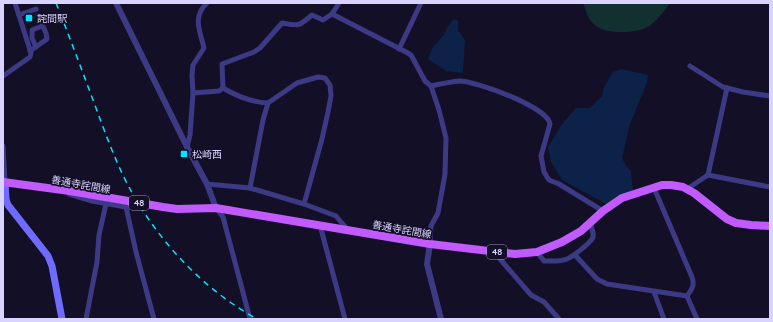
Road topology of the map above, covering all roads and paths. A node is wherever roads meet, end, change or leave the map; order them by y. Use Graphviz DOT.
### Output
graph roads {
  1 [pos="15,3"];
  2 [pos="116,3"];
  3 [pos="207,3"];
  4 [pos="339,3"];
  5 [pos="421,3"];
  6 [pos="36,9"];
  7 [pos="19,14"];
  8 [pos="332,14"];
  9 [pos="38,15"];
  10 [pos="42,26"];
  11 [pos="36,47"];
  12 [pos="399,48"];
  13 [pos="30,51"];
  14 [pos="690,66"];
  15 [pos="3,76"];
  16 [pos="431,86"];
  17 [pos="223,88"];
  18 [pos="727,88"];
  19 [pos="193,92"];
  20 [pos="770,96"];
  21 [pos="268,103"];
  22 [pos="3,146"];
  23 [pos="187,147"];
  24 [pos="708,176"];
  25 [pos="4,182"];
  26 [pos="207,184"];
  27 [pos="770,187"];
  28 [pos="250,188"];
  29 [pos="654,188"];
  30 [pos="687,189"];
  31 [pos="61,190"];
  32 [pos="106,204"];
  33 [pos="304,204"];
  34 [pos="216,208"];
  35 [pos="603,211"];
  36 [pos="590,224"];
  37 [pos="320,225"];
  38 [pos="770,226"];
  39 [pos="347,229"];
  40 [pos="430,244"];
  41 [pos="538,252"];
  42 [pos="502,253"];
  43 [pos="575,255"];
  44 [pos="654,292"];
  45 [pos="687,296"];
  46 [pos="62,319"];
  47 [pos="86,319"];
  48 [pos="154,319"];
  49 [pos="250,319"];
  50 [pos="345,319"];
  51 [pos="441,319"];
  52 [pos="559,319"];
  53 [pos="664,319"];
  54 [pos="697,319"];
  1 -- 7 [label="street"];
  2 -- 23 [label="street"];
  3 -- 19 [label="street"];
  4 -- 8 [label="street"];
  5 -- 12 [label="street"];
  6 -- 7 [label="street"];
  7 -- 13 [label="street"];
  8 -- 12 [label="street"];
  8 -- 17 [label="street"];
  9 -- 10 [label="street"];
  10 -- 11 [label="street"];
  10 -- 11 [label="street"];
  11 -- 13 [label="street"];
  12 -- 16 [label="street"];
  13 -- 15 [label="street"];
  14 -- 18 [label="street"];
  16 -- 35 [label="street"];
  16 -- 40 [label="street"];
  17 -- 19 [label="street"];
  17 -- 21 [label="street"];
  18 -- 20 [label="street"];
  18 -- 24 [label="street"];
  19 -- 23 [label="street"];
  21 -- 28 [label="street"];
  21 -- 33 [label="street"];
  22 -- 25 [label="street"];
  23 -- 26 [label="street"];
  24 -- 27 [label="street"];
  24 -- 30 [label="street"];
  25 -- 31 [label="main road, 善通寺詫間線 / 48"];
  25 -- 46 [label="main road"];
  26 -- 28 [label="street"];
  26 -- 34 [label="street"];
  28 -- 33 [label="street"];
  29 -- 30 [label="main road, 善通寺詫間線 / 48"];
  29 -- 35 [label="main road, 善通寺詫間線 / 48"];
  29 -- 45 [label="street"];
  30 -- 38 [label="main road, 善通寺詫間線 / 48"];
  31 -- 32 [label="street"];
  31 -- 34 [label="main road, 善通寺詫間線 / 48"];
  32 -- 47 [label="street"];
  32 -- 48 [label="street"];
  33 -- 39 [label="street"];
  34 -- 37 [label="main road, 善通寺詫間線 / 48"];
  34 -- 49 [label="street"];
  35 -- 36 [label="main road, 善通寺詫間線 / 48"];
  36 -- 41 [label="main road, 善通寺詫間線 / 48"];
  36 -- 43 [label="street"];
  37 -- 39 [label="main road, 善通寺詫間線 / 48"];
  37 -- 50 [label="street"];
  39 -- 40 [label="main road, 善通寺詫間線 / 48"];
  40 -- 42 [label="main road, 善通寺詫間線 / 48"];
  40 -- 51 [label="street"];
  41 -- 42 [label="main road, 善通寺詫間線 / 48"];
  41 -- 43 [label="street"];
  42 -- 52 [label="street"];
  43 -- 44 [label="street"];
  44 -- 45 [label="street"];
  44 -- 53 [label="street"];
  45 -- 54 [label="street"];
}
